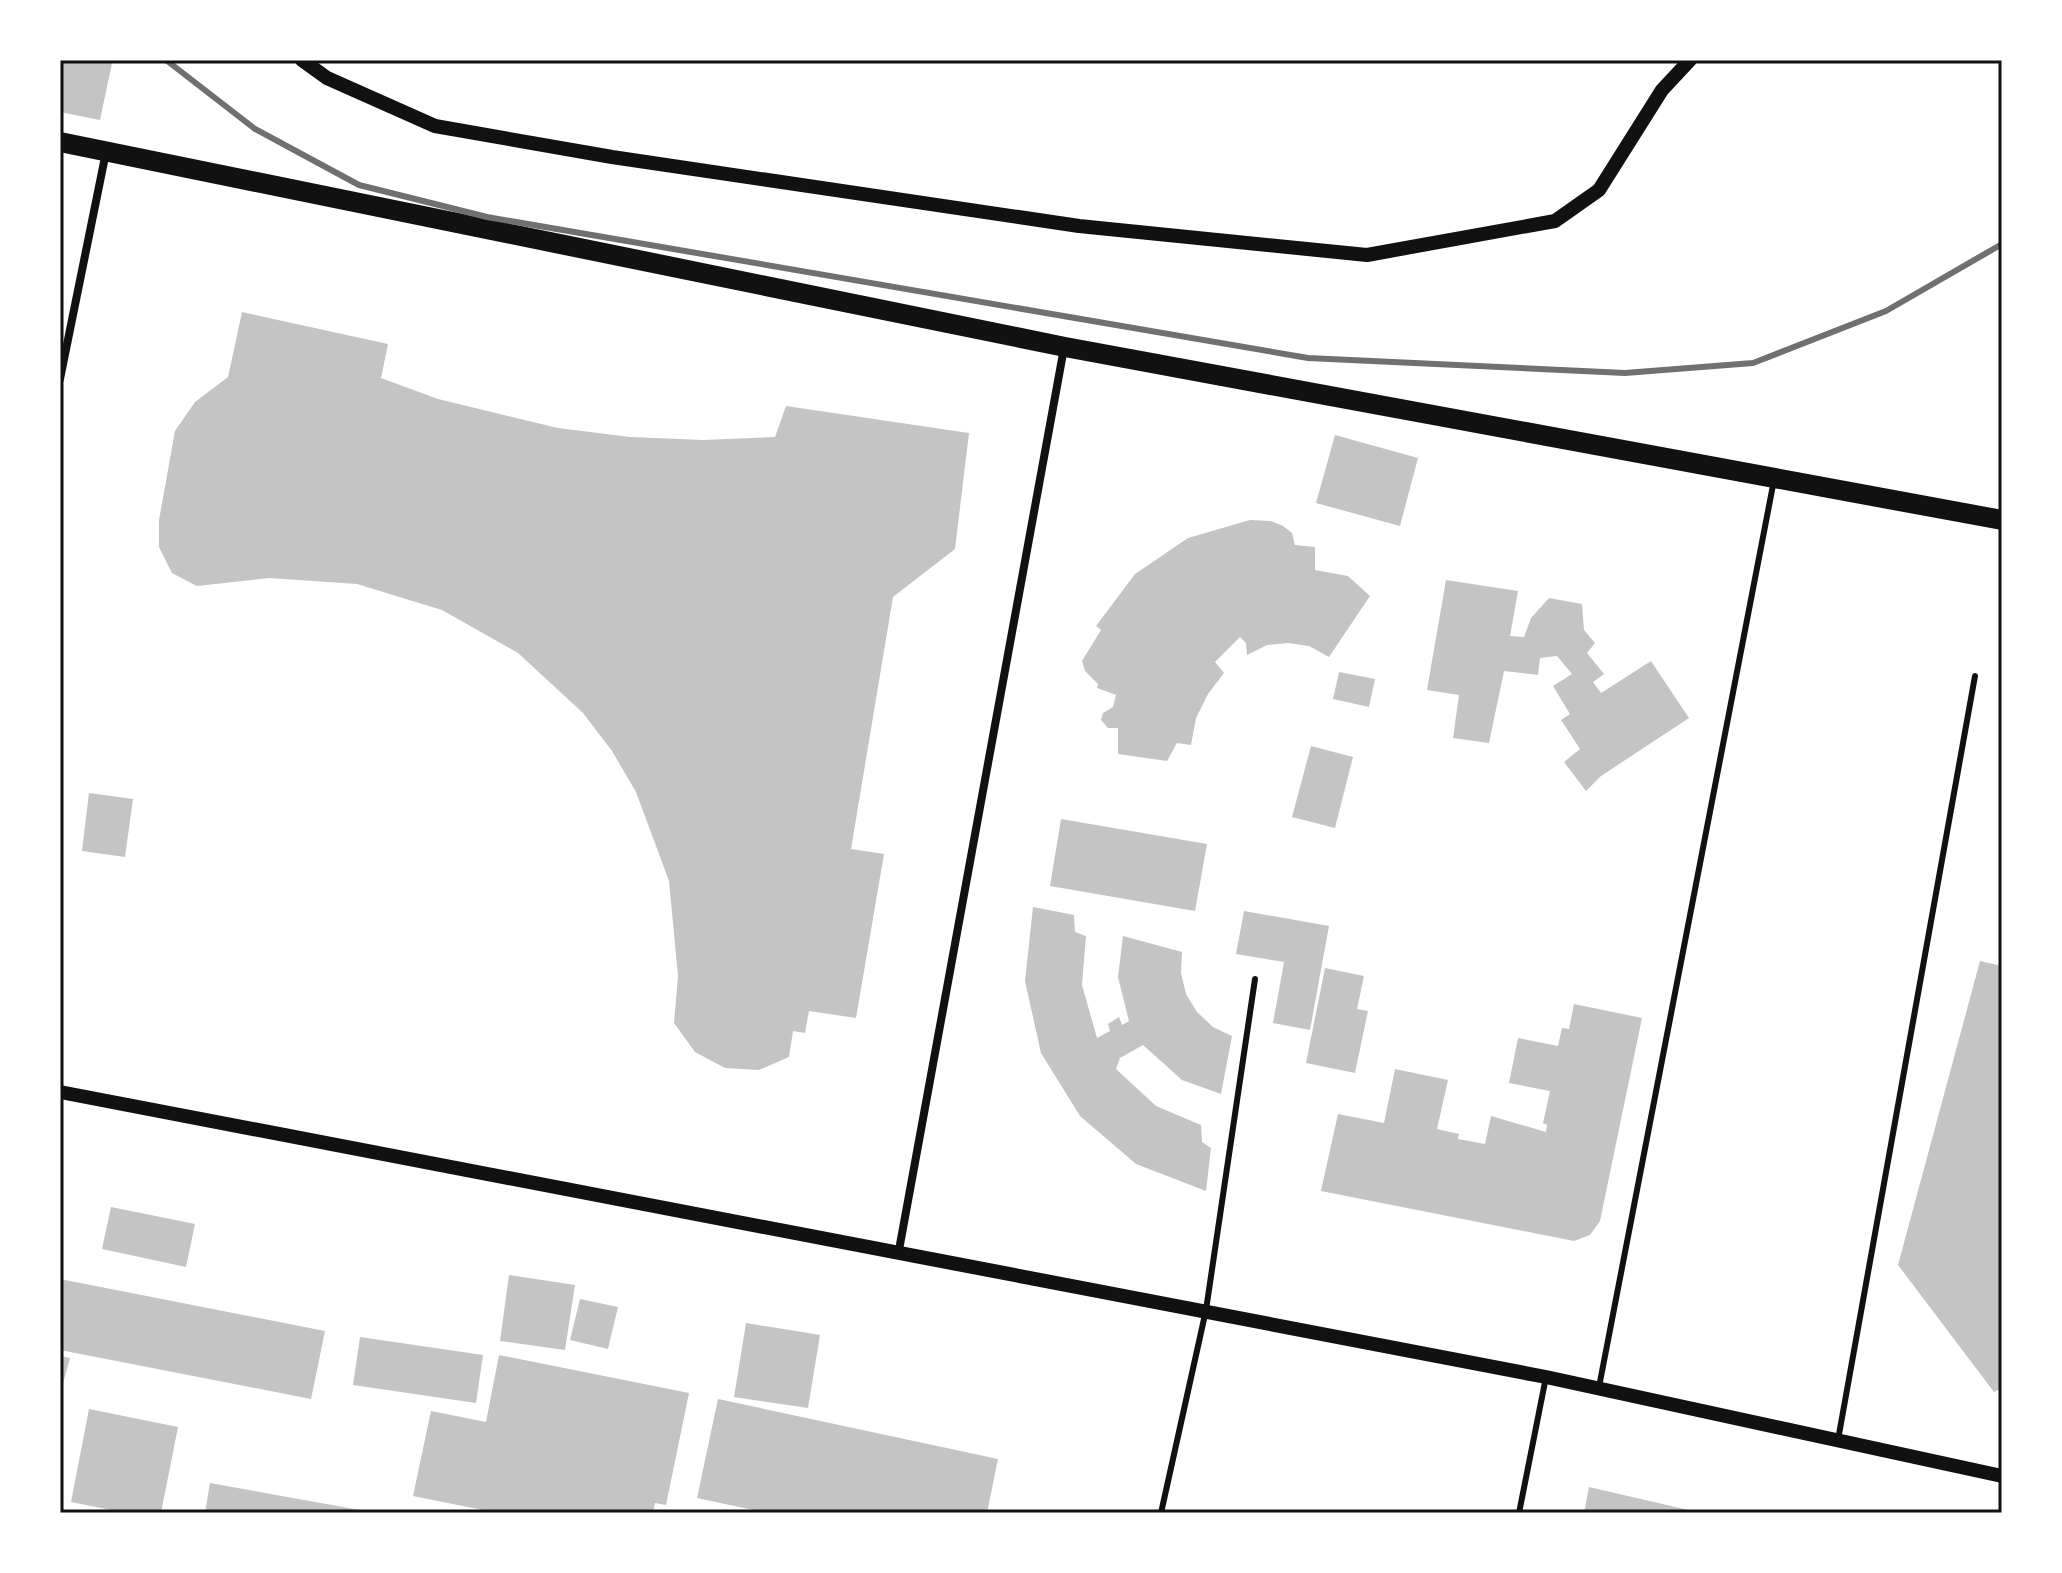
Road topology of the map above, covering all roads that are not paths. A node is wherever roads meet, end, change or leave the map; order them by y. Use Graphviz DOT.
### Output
graph roads {
  1 [pos="302,60"];
  2 [pos="1690,60"];
  3 [pos="60,142"];
  4 [pos="106,151"];
  5 [pos="1065,347"];
  6 [pos="60,379"];
  7 [pos="1775,476"];
  8 [pos="2002,520"];
  9 [pos="1975,676"];
  10 [pos="1255,979"];
  11 [pos="60,1092"];
  12 [pos="899,1250"];
  13 [pos="1206,1310"];
  14 [pos="1546,1377"];
  15 [pos="1599,1387"];
  16 [pos="1838,1440"];
  17 [pos="2002,1476"];
  18 [pos="1161,1513"];
  19 [pos="1519,1513"];
  1 -- 2 [label="street"];
  3 -- 4 [label="main road"];
  4 -- 5 [label="main road"];
  4 -- 6 [label="street"];
  5 -- 7 [label="main road"];
  5 -- 12 [label="street"];
  7 -- 8 [label="main road"];
  7 -- 15 [label="lane"];
  9 -- 16 [label="lane"];
  10 -- 13 [label="lane"];
  11 -- 12 [label="street"];
  12 -- 13 [label="street"];
  13 -- 14 [label="street"];
  13 -- 18 [label="lane"];
  14 -- 15 [label="street"];
  14 -- 19 [label="lane"];
  15 -- 16 [label="street"];
  16 -- 17 [label="street"];
}
